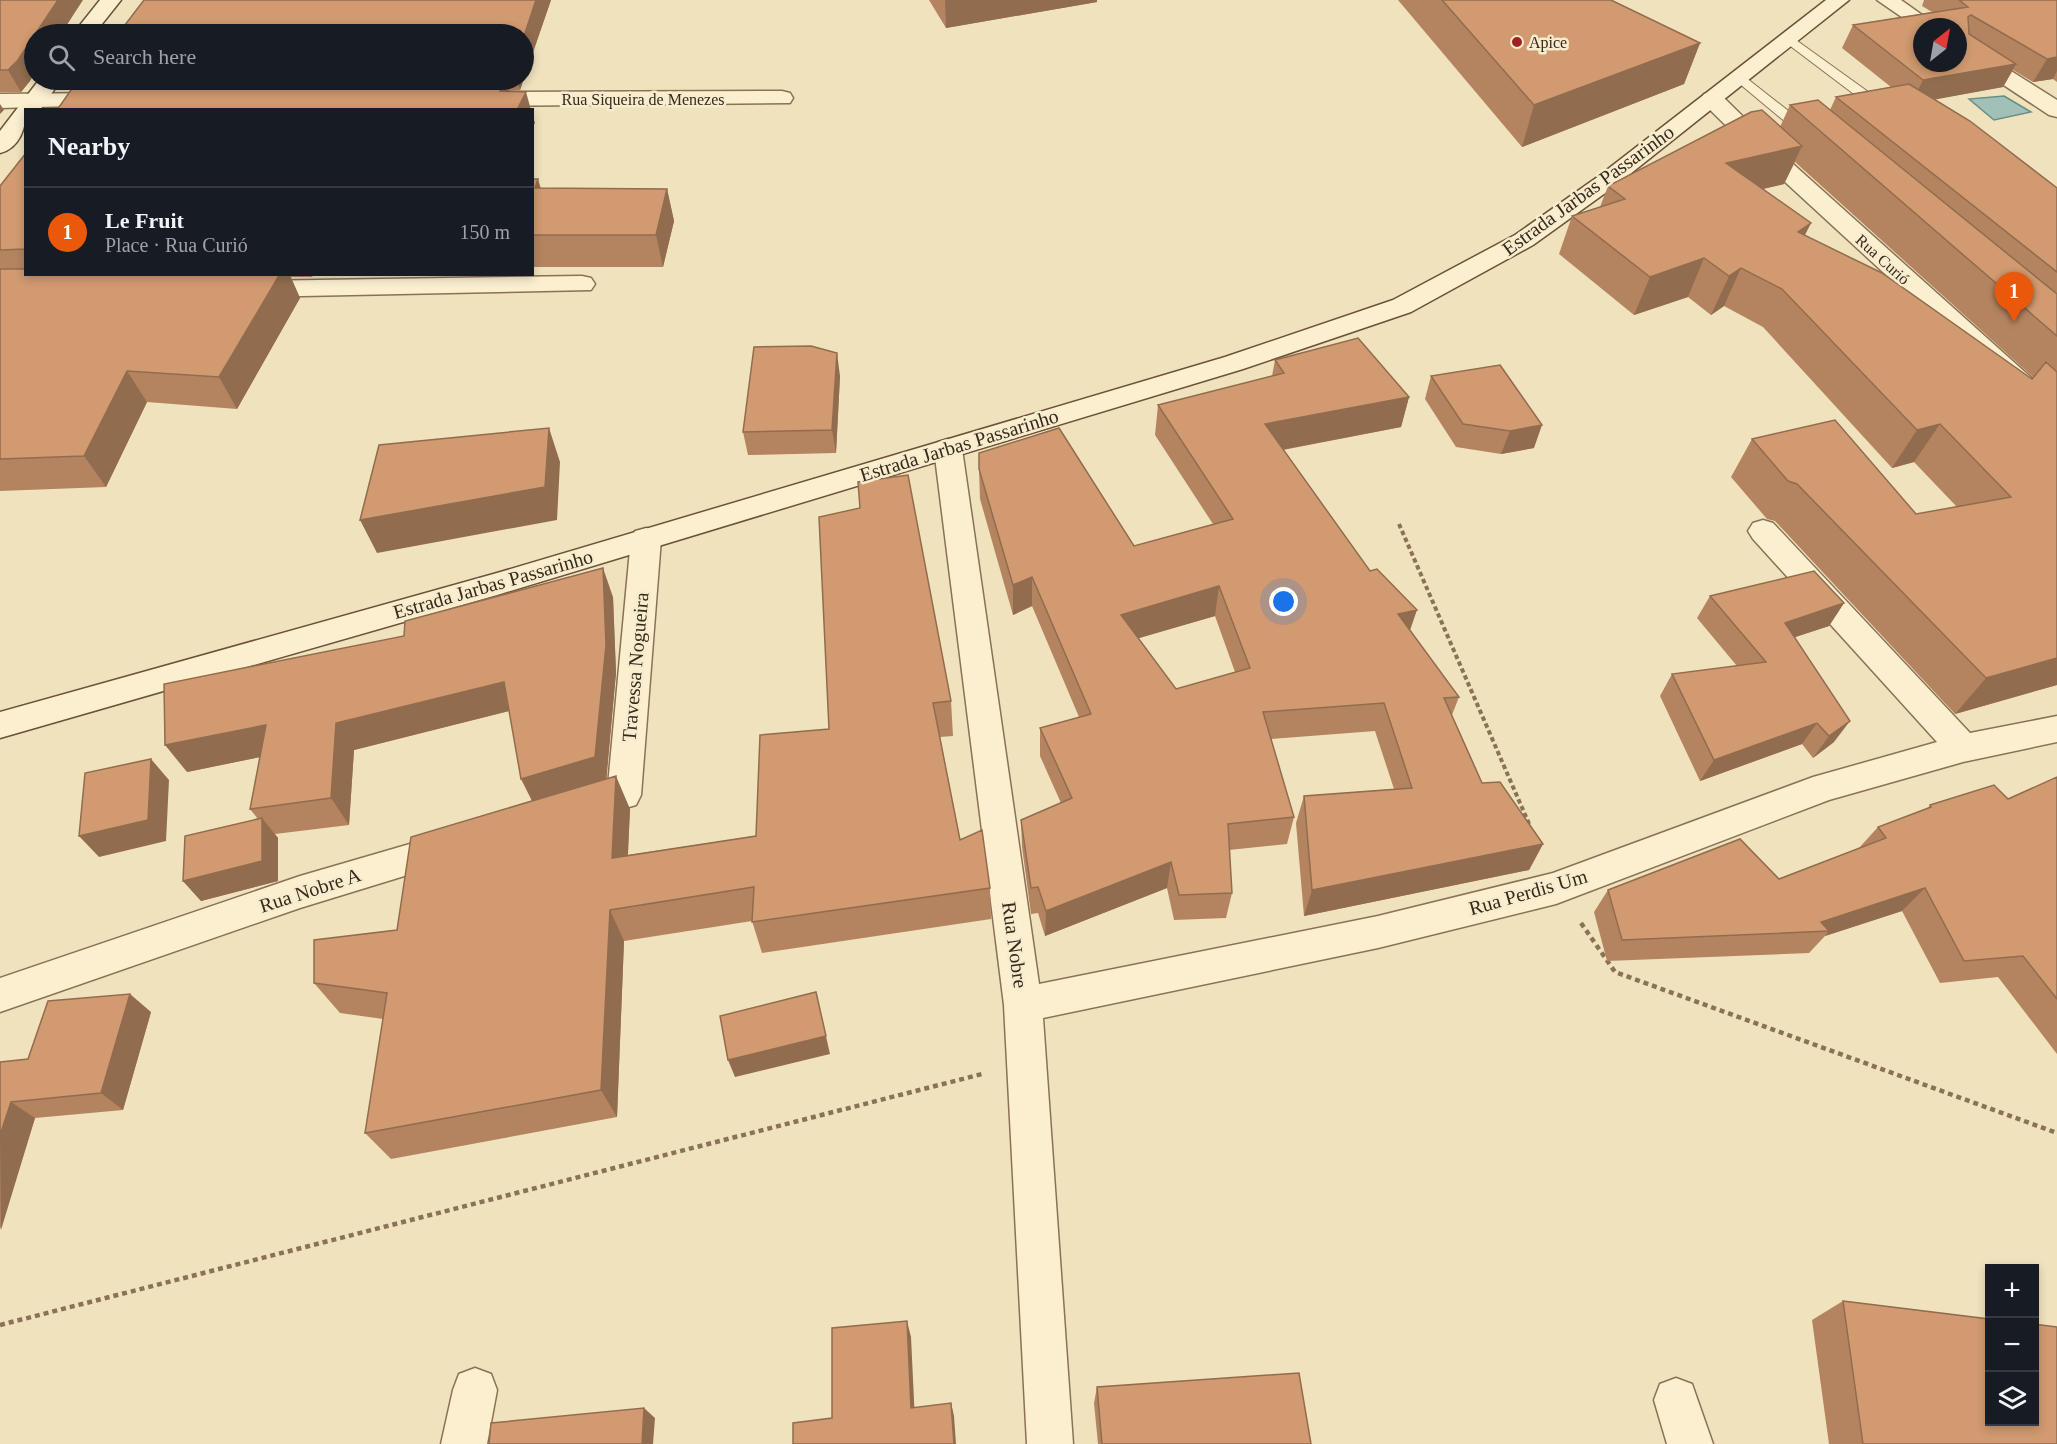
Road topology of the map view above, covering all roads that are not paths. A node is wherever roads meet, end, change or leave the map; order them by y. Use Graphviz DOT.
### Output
graph roads {
  1 [pos="111,0"];
  2 [pos="1839,0"];
  3 [pos="1887,0"];
  4 [pos="1915,18"];
  5 [pos="91,24"];
  6 [pos="1789,39"];
  7 [pos="1967,52"];
  8 [pos="1740,76"];
  9 [pos="42,90"];
  10 [pos="782,98"];
  11 [pos="462,99"];
  12 [pos="1712,99"];
  13 [pos="129,100"];
  14 [pos="0,101"];
  15 [pos="29,108"];
  16 [pos="2057,110"];
  17 [pos="1892,114"];
  18 [pos="24,115"];
  19 [pos="1813,137"];
  20 [pos="0,146"];
  21 [pos="582,284"];
  22 [pos="225,289"];
  23 [pos="2057,416"];
  24 [pos="948,449"];
  25 [pos="1763,531"];
  26 [pos="646,539"];
  27 [pos="0,725"];
  28 [pos="2057,729"];
  29 [pos="1963,748"];
  30 [pos="545,818"];
  31 [pos="478,838"];
  32 [pos="0,995"];
  33 [pos="1023,1005"];
  34 [pos="475,1390"];
  35 [pos="1676,1400"];
  36 [pos="464,1444"];
  37 [pos="1050,1444"];
  38 [pos="1690,1444"];
  1 -- 5 [label="street"];
  2 -- 6 [label="street, Estrada Jarbas Passarinho"];
  3 -- 4 [label="street"];
  6 -- 8 [label="street, Estrada Jarbas Passarinho"];
  6 -- 17 [label="lane"];
  7 -- 16 [label="street"];
  8 -- 12 [label="street, Estrada Jarbas Passarinho"];
  8 -- 19 [label="lane"];
  9 -- 15 [label="street"];
  10 -- 11 [label="street, Rua Siqueira de Menezes"];
  12 -- 23 [label="street, Rua Curió"];
  12 -- 24 [label="street, Estrada Jarbas Passarinho"];
  13 -- 15 [label="street"];
  14 -- 15 [label="street"];
  18 -- 20 [label="street"];
  21 -- 22 [label="street"];
  24 -- 26 [label="street, Estrada Jarbas Passarinho"];
  24 -- 33 [label="street, Rua Nobre"];
  25 -- 29 [label="street"];
  26 -- 27 [label="street, Estrada Jarbas Passarinho"];
  26 -- 30 [label="street, Travessa Nogueira"];
  28 -- 29 [label="street, Rua Perdis Um"];
  29 -- 33 [label="street, Rua Perdis Um"];
  31 -- 32 [label="street, Rua Nobre A"];
  33 -- 37 [label="street, Rua Nobre"];
  34 -- 36 [label="street"];
  35 -- 38 [label="street"];
}
